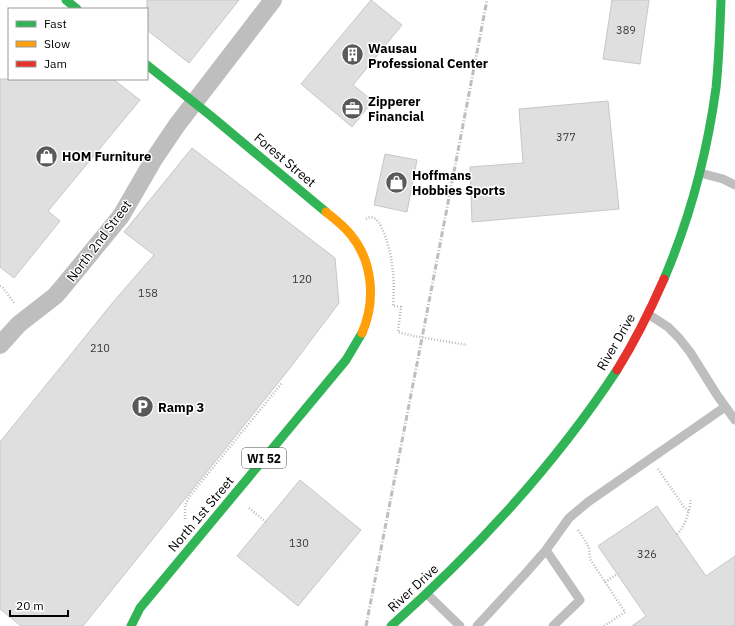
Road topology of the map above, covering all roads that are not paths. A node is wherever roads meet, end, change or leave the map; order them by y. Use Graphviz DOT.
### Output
graph roads {
  1 [pos="66,0"];
  2 [pos="273,0"];
  3 [pos="721,0"];
  4 [pos="76,8"];
  5 [pos="148,66"];
  6 [pos="194,102"];
  7 [pos="700,173"];
  8 [pos="735,186"];
  9 [pos="370,298"];
  10 [pos="648,314"];
  11 [pos="0,345"];
  12 [pos="725,406"];
  13 [pos="735,420"];
  14 [pos="546,550"];
  15 [pos="427,594"];
  16 [pos="140,608"];
  17 [pos="124,626"];
  18 [pos="131,626"];
  19 [pos="391,626"];
  20 [pos="460,626"];
  21 [pos="477,626"];
  22 [pos="553,626"];
  1 -- 4 [label="main road"];
  2 -- 6 [label="street, North 2nd Street"];
  3 -- 7 [label="main road, River Drive"];
  5 -- 6 [label="main road, Forest Street / WI 52"];
  6 -- 9 [label="main road, Forest Street / WI 52"];
  6 -- 11 [label="street, North 2nd Street"];
  7 -- 8 [label="lane"];
  7 -- 10 [label="main road, River Drive"];
  9 -- 16 [label="main road, North 1st Street / WI 52"];
  10 -- 12 [label="lane"];
  10 -- 15 [label="main road, River Drive"];
  12 -- 13 [label="lane"];
  12 -- 14 [label="lane"];
  14 -- 21 [label="lane"];
  14 -- 22 [label="lane"];
  15 -- 19 [label="main road, River Drive"];
  15 -- 20 [label="lane"];
  16 -- 17 [label="main road, North 1st Street"];
  16 -- 18 [label="main road, WI 52"];
}
